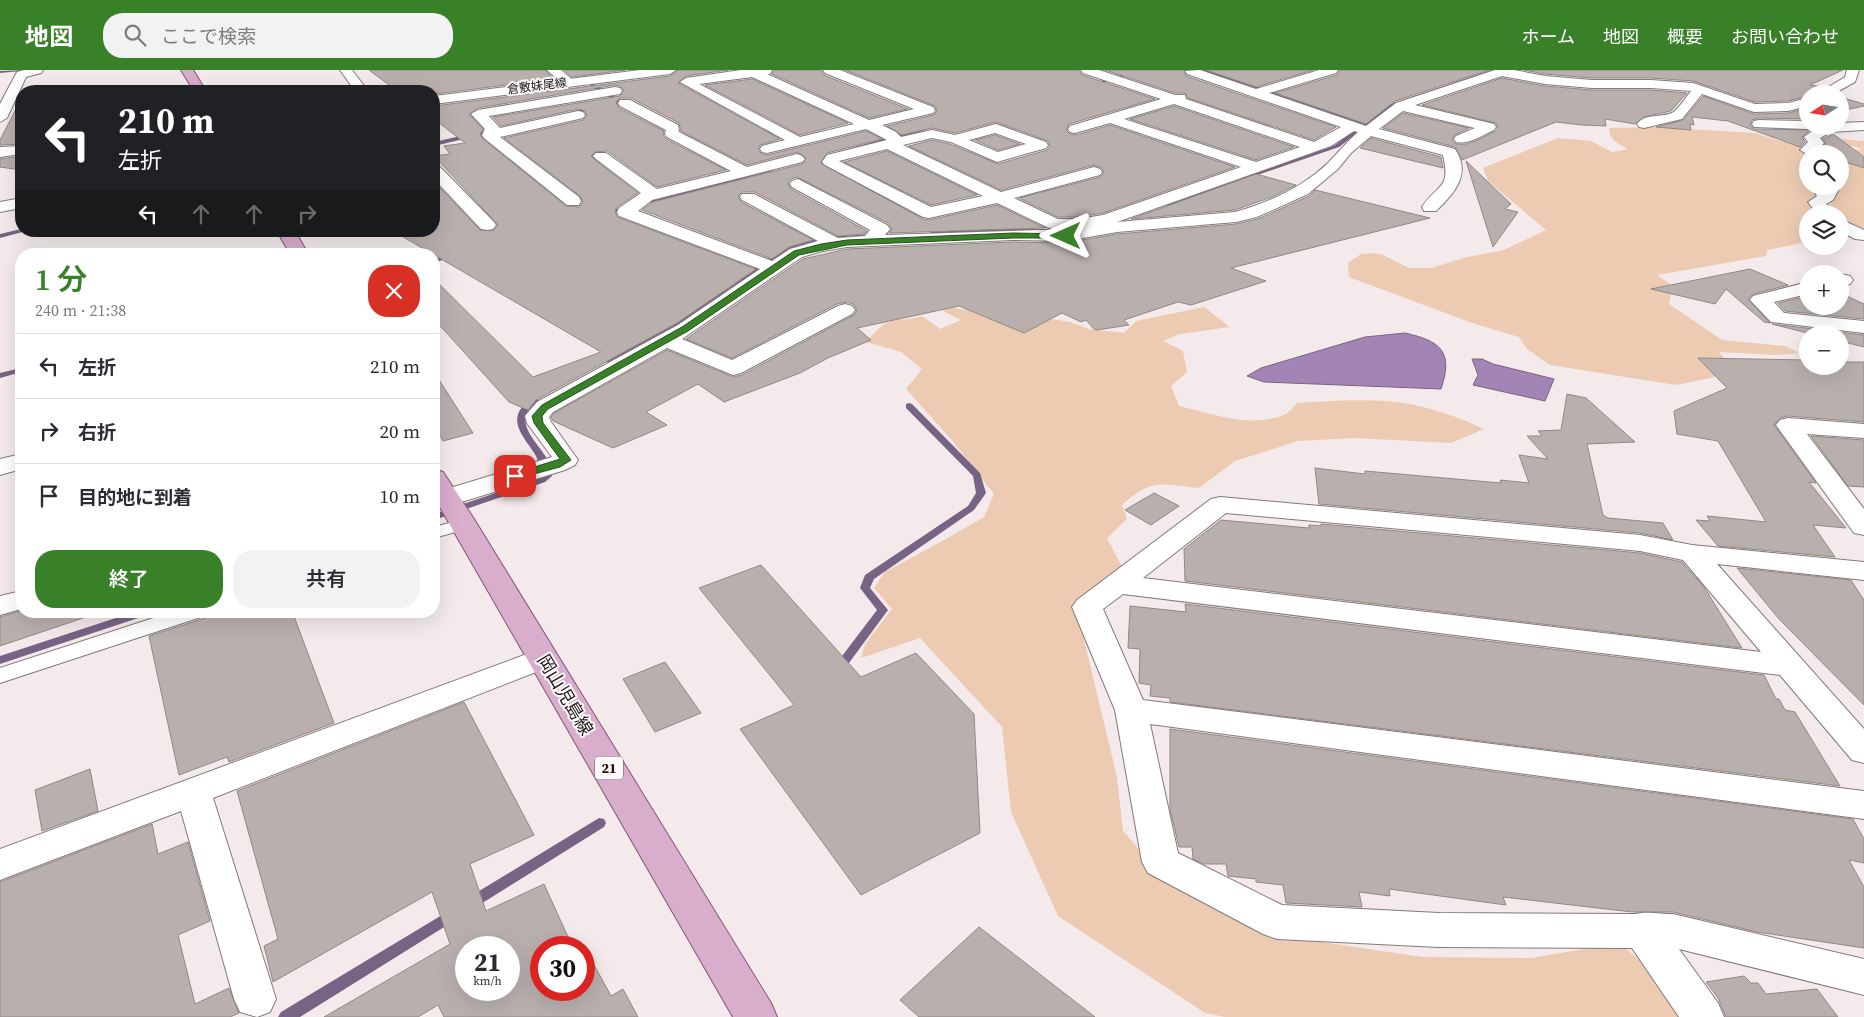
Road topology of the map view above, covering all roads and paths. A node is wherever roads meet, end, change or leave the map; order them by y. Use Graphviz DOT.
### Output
graph roads {
  1 [pos="187,70"];
  2 [pos="346,70"];
  3 [pos="552,70"];
  4 [pos="670,70"];
  5 [pos="776,70"];
  6 [pos="829,70"];
  7 [pos="1088,70"];
  8 [pos="1332,70"];
  9 [pos="1853,70"];
  10 [pos="32,71"];
  11 [pos="750,71"];
  12 [pos="1497,71"];
  13 [pos="1204,72"];
  14 [pos="9,74"];
  15 [pos="569,82"];
  16 [pos="1230,84"];
  17 [pos="16,85"];
  18 [pos="196,85"];
  19 [pos="357,85"];
  20 [pos="1840,85"];
  21 [pos="602,86"];
  22 [pos="15,87"];
  23 [pos="1699,88"];
  24 [pos="1261,92"];
  25 [pos="440,99"];
  26 [pos="1176,99"];
  27 [pos="625,103"];
  28 [pos="1799,104"];
  29 [pos="1401,106"];
  30 [pos="611,108"];
  31 [pos="1754,108"];
  32 [pos="592,112"];
  33 [pos="0,118"];
  34 [pos="1110,118"];
  35 [pos="1644,124"];
  36 [pos="865,125"];
  37 [pos="1799,125"];
  38 [pos="1849,126"];
  39 [pos="1864,126"];
  40 [pos="1075,129"];
  41 [pos="1361,129"];
  42 [pos="490,133"];
  43 [pos="1814,135"];
  44 [pos="893,138"];
  45 [pos="955,139"];
  46 [pos="1461,139"];
  47 [pos="799,142"];
  48 [pos="1814,145"];
  49 [pos="1314,147"];
  50 [pos="767,149"];
  51 [pos="15,151"];
  52 [pos="0,152"];
  53 [pos="601,156"];
  54 [pos="1256,167"];
  55 [pos="744,172"];
  56 [pos="1094,172"];
  57 [pos="440,176"];
  58 [pos="798,184"];
  59 [pos="1825,195"];
  60 [pos="748,197"];
  61 [pos="644,198"];
  62 [pos="1000,198"];
  63 [pos="573,201"];
  64 [pos="15,204"];
  65 [pos="1818,205"];
  66 [pos="1430,206"];
  67 [pos="0,207"];
  68 [pos="487,225"];
  69 [pos="1849,229"];
  70 [pos="1861,235"];
  71 [pos="289,237"];
  72 [pos="873,238"];
  73 [pos="831,241"];
  74 [pos="296,248"];
  75 [pos="768,266"];
  76 [pos="1799,290"];
  77 [pos="845,310"];
  78 [pos="1864,327"];
  79 [pos="666,340"];
  80 [pos="1864,431"];
  81 [pos="15,463"];
  82 [pos="0,467"];
  83 [pos="448,509"];
  84 [pos="1864,528"];
  85 [pos="1692,553"];
  86 [pos="1864,571"];
  87 [pos="1116,584"];
  88 [pos="15,602"];
  89 [pos="0,606"];
  90 [pos="176,618"];
  91 [pos="543,658"];
  92 [pos="1791,666"];
  93 [pos="0,676"];
  94 [pos="1131,710"];
  95 [pos="1864,751"];
  96 [pos="193,792"];
  97 [pos="1864,804"];
  98 [pos="0,865"];
  99 [pos="1641,929"];
  100 [pos="1864,977"];
  101 [pos="254,999"];
  102 [pos="756,1017"];
  103 [pos="1703,1017"];
  1 -- 18 [label="main road"];
  2 -- 19 [label="street"];
  3 -- 15 [label="street"];
  4 -- 21 [label="street, 倉敷妹尾線"];
  5 -- 11 [label="street"];
  6 -- 36 [label="street"];
  7 -- 26 [label="street"];
  8 -- 24 [label="street"];
  9 -- 20 [label="street"];
  10 -- 14 [label="street"];
  10 -- 17 [label="street"];
  11 -- 36 [label="street"];
  11 -- 47 [label="street"];
  12 -- 23 [label="street"];
  12 -- 29 [label="street"];
  13 -- 16 [label="street"];
  15 -- 21 [label="street, 倉敷妹尾線"];
  15 -- 25 [label="street, 倉敷妹尾線"];
  16 -- 24 [label="street"];
  16 -- 26 [label="street"];
  21 -- 27 [label="street"];
  21 -- 42 [label="street"];
  22 -- 33 [label="street"];
  23 -- 31 [label="street"];
  23 -- 35 [label="street"];
  24 -- 41 [label="street"];
  26 -- 34 [label="street"];
  26 -- 49 [label="street"];
  27 -- 30 [label="street"];
  27 -- 55 [label="street"];
  28 -- 31 [label="street"];
  29 -- 41 [label="street"];
  29 -- 46 [label="street"];
  31 -- 37 [label="street"];
  32 -- 42 [label="street"];
  34 -- 40 [label="street"];
  34 -- 54 [label="street"];
  36 -- 44 [label="street"];
  36 -- 47 [label="street"];
  38 -- 39 [label="street"];
  41 -- 49 [label="street"];
  41 -- 66 [label="street"];
  41 -- 72 [label="street"];
  42 -- 63 [label="street"];
  43 -- 48 [label="street"];
  44 -- 45 [label="street"];
  44 -- 55 [label="street"];
  44 -- 62 [label="street"];
  44 -- 62 [label="street"];
  47 -- 50 [label="street"];
  49 -- 54 [label="street"];
  51 -- 52 [label="street"];
  53 -- 61 [label="street"];
  54 -- 62 [label="street"];
  55 -- 61 [label="street"];
  56 -- 62 [label="street"];
  57 -- 68 [label="street"];
  58 -- 72 [label="street"];
  59 -- 65 [label="street"];
  60 -- 73 [label="street"];
  61 -- 75 [label="street"];
  64 -- 67 [label="street"];
  69 -- 70 [label="street"];
  71 -- 74 [label="main road"];
  72 -- 73 [label="street"];
  73 -- 75 [label="street"];
  75 -- 79 [label="street"];
  76 -- 78 [label="street"];
  77 -- 79 [label="street"];
  79 -- 83 [label="street"];
  80 -- 84 [label="street"];
  81 -- 82 [label="street"];
  83 -- 91 [label="main road, 岡山児島線 / 21"];
  85 -- 86 [label="street"];
  85 -- 87 [label="street"];
  85 -- 92 [label="street"];
  87 -- 92 [label="street"];
  87 -- 94 [label="street"];
  88 -- 89 [label="street"];
  90 -- 93 [label="lane"];
  91 -- 96 [label="street"];
  91 -- 102 [label="main road, 岡山児島線 / 21"];
  92 -- 95 [label="street"];
  94 -- 97 [label="street"];
  94 -- 99 [label="street"];
  96 -- 98 [label="street"];
  96 -- 101 [label="street"];
  99 -- 100 [label="street"];
  99 -- 103 [label="street"];
}
